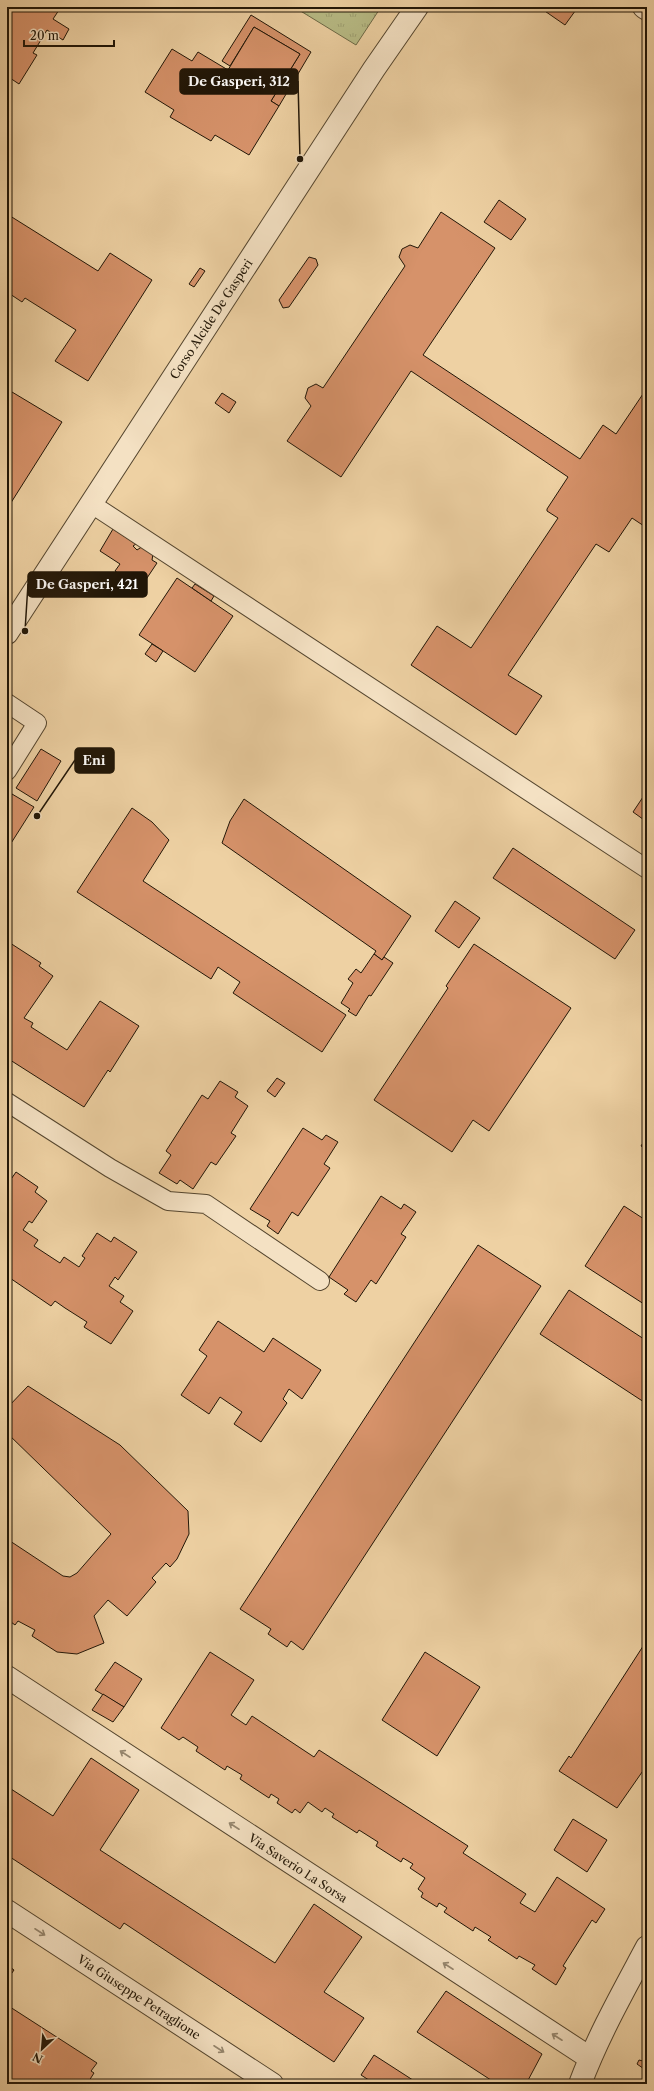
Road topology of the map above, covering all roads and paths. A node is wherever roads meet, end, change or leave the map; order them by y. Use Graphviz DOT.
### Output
graph roads {
  1 [pos="417,7"];
  2 [pos="644,7"];
  3 [pos="647,9"];
  4 [pos="90,503"];
  5 [pos="7,633"];
  6 [pos="7,704"];
  7 [pos="7,771"];
  8 [pos="647,869"];
  9 [pos="7,1102"];
  10 [pos="320,1281"];
  11 [pos="7,1677"];
  12 [pos="7,1911"];
  13 [pos="647,1947"];
  14 [pos="590,2058"];
  15 [pos="272,2084"];
  16 [pos="580,2084"];
  1 -- 4 [label="street, Corso Alcide De Gasperi"];
  2 -- 3 [label="street"];
  4 -- 5 [label="street, Corso Alcide De Gasperi"];
  4 -- 8 [label="lane"];
  6 -- 7 [label="lane"];
  9 -- 10 [label="lane"];
  14 -- 11 [label="street, Via Saverio La Sorsa, one-way"];
  12 -- 15 [label="street, Via Giuseppe Petraglione, one-way"];
  13 -- 14 [label="street"];
  14 -- 16 [label="street"];
}
